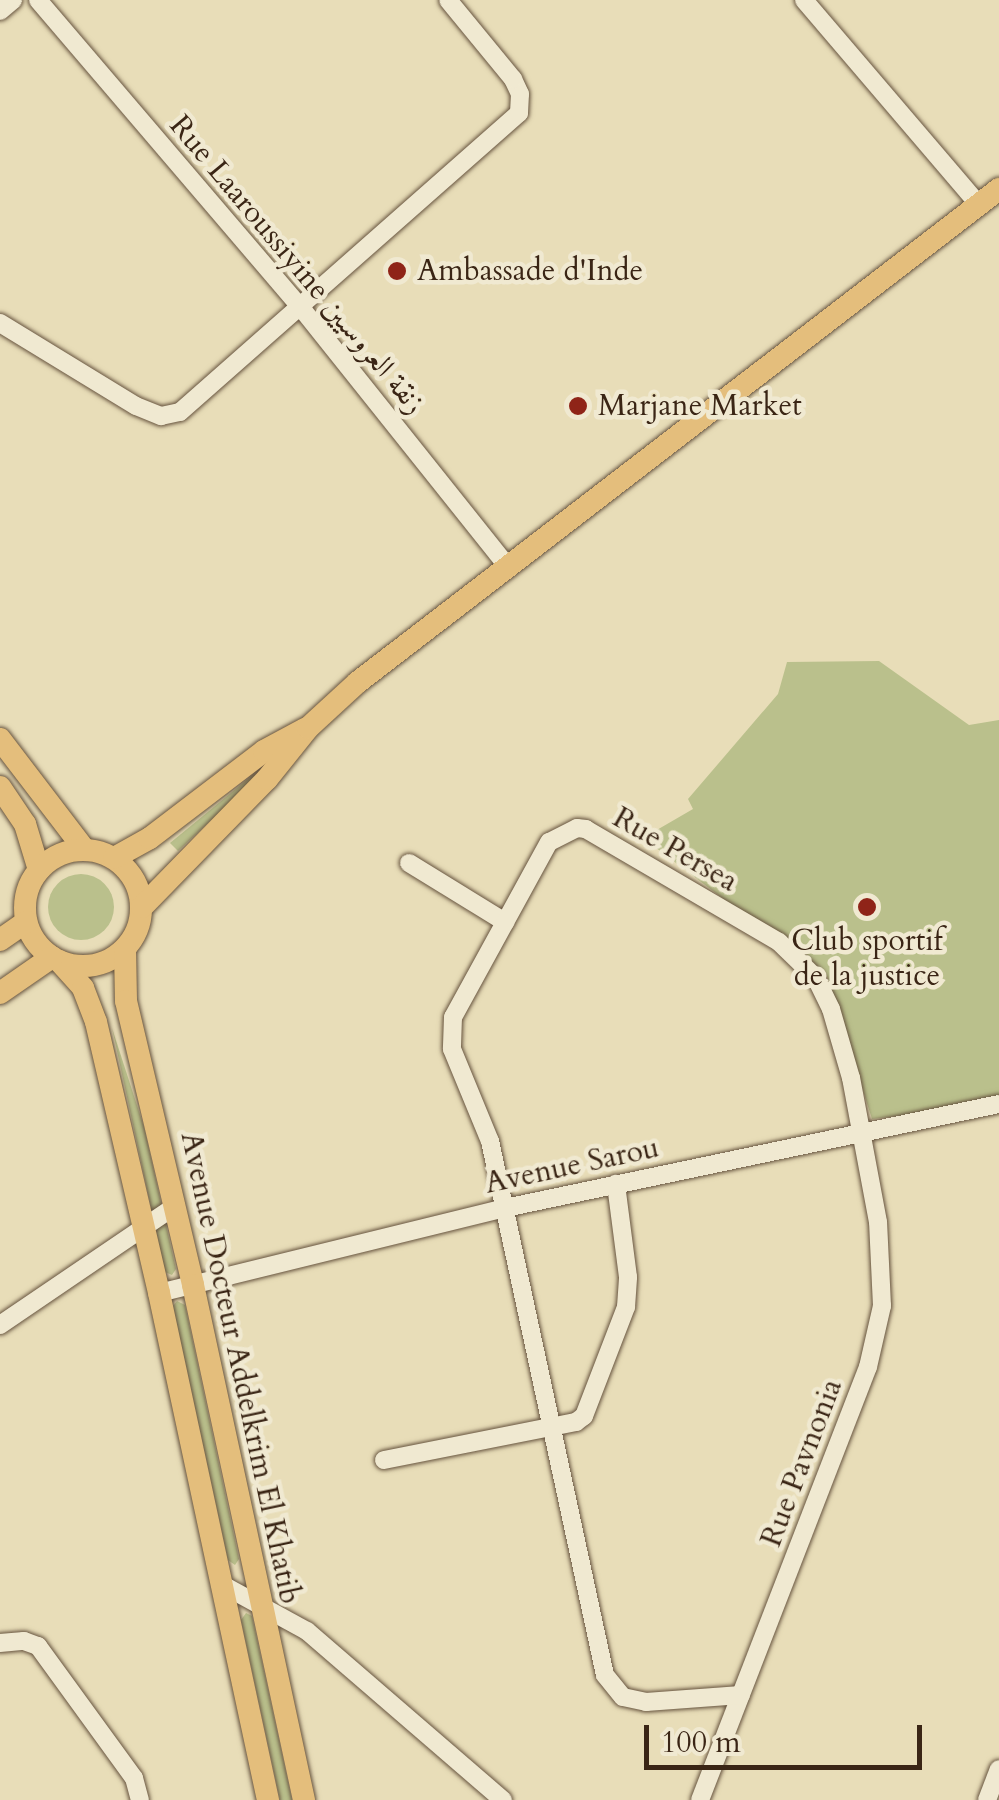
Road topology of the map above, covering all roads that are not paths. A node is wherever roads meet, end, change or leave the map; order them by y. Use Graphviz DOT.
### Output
graph roads {
  1 [pos="13,0"];
  2 [pos="38,0"];
  3 [pos="448,0"];
  4 [pos="806,1"];
  5 [pos="0,11"];
  6 [pos="999,189"];
  7 [pos="978,204"];
  8 [pos="298,304"];
  9 [pos="0,322"];
  10 [pos="510,568"];
  11 [pos="308,728"];
  12 [pos="0,739"];
  13 [pos="0,787"];
  14 [pos="84,850"];
  15 [pos="114,858"];
  16 [pos="408,863"];
  17 [pos="39,870"];
  18 [pos="142,907"];
  19 [pos="26,922"];
  20 [pos="505,922"];
  21 [pos="0,940"];
  22 [pos="124,949"];
  23 [pos="56,959"];
  24 [pos="0,993"];
  25 [pos="999,1104"];
  26 [pos="863,1132"];
  27 [pos="616,1184"];
  28 [pos="175,1206"];
  29 [pos="505,1208"];
  30 [pos="144,1224"];
  31 [pos="193,1285"];
  32 [pos="160,1293"];
  33 [pos="0,1325"];
  34 [pos="554,1426"];
  35 [pos="384,1460"];
  36 [pos="221,1584"];
  37 [pos="260,1604"];
  38 [pos="0,1643"];
  39 [pos="741,1695"];
  40 [pos="999,1769"];
  41 [pos="140,1800"];
  42 [pos="268,1800"];
  43 [pos="304,1800"];
  44 [pos="503,1800"];
  45 [pos="700,1800"];
  46 [pos="989,1800"];
  47 [pos="999,1800"];
  1 -- 5 [label="street"];
  2 -- 8 [label="street, Rue Laaroussiyine زنقة العروسيين"];
  3 -- 8 [label="street"];
  4 -- 7 [label="street"];
  6 -- 7 [label="main road"];
  7 -- 10 [label="main road"];
  8 -- 9 [label="street"];
  8 -- 10 [label="street, Rue Laaroussiyine زنقة العروسيين"];
  10 -- 11 [label="main road"];
  11 -- 15 [label="main road"];
  11 -- 18 [label="main road"];
  12 -- 14 [label="main road"];
  13 -- 17 [label="main road"];
  14 -- 15 [label="main road"];
  14 -- 17 [label="main road"];
  15 -- 18 [label="main road"];
  16 -- 20 [label="street"];
  17 -- 19 [label="main road"];
  18 -- 22 [label="main road"];
  19 -- 21 [label="main road"];
  19 -- 23 [label="main road"];
  20 -- 26 [label="street, Rue Persea"];
  20 -- 29 [label="street, Rue Persea"];
  22 -- 23 [label="main road"];
  22 -- 28 [label="main road, Avenue Docteur Addelkrim El Khatib"];
  23 -- 24 [label="main road"];
  23 -- 30 [label="main road"];
  25 -- 26 [label="street, Avenue Sarou"];
  26 -- 27 [label="street, Avenue Sarou"];
  26 -- 39 [label="street, Rue Pavnonia"];
  27 -- 29 [label="street, Avenue Sarou"];
  27 -- 34 [label="street"];
  28 -- 30 [label="street"];
  28 -- 31 [label="main road, Avenue Docteur Addelkrim El Khatib"];
  29 -- 31 [label="street, Avenue Sarou"];
  29 -- 34 [label="street, Rue Persea"];
  30 -- 32 [label="main road"];
  30 -- 33 [label="street"];
  31 -- 32 [label="street, Avenue Sarou"];
  31 -- 37 [label="main road, Avenue Docteur Addelkrim El Khatib"];
  32 -- 36 [label="main road"];
  34 -- 35 [label="street"];
  34 -- 39 [label="street, Rue Persea"];
  36 -- 37 [label="street"];
  36 -- 42 [label="main road"];
  37 -- 43 [label="main road, Avenue Docteur Addelkrim El Khatib"];
  37 -- 44 [label="street"];
  38 -- 41 [label="street"];
  39 -- 45 [label="street, Rue Pavnonia"];
  40 -- 46 [label="street"];
  46 -- 47 [label="street"];
}
